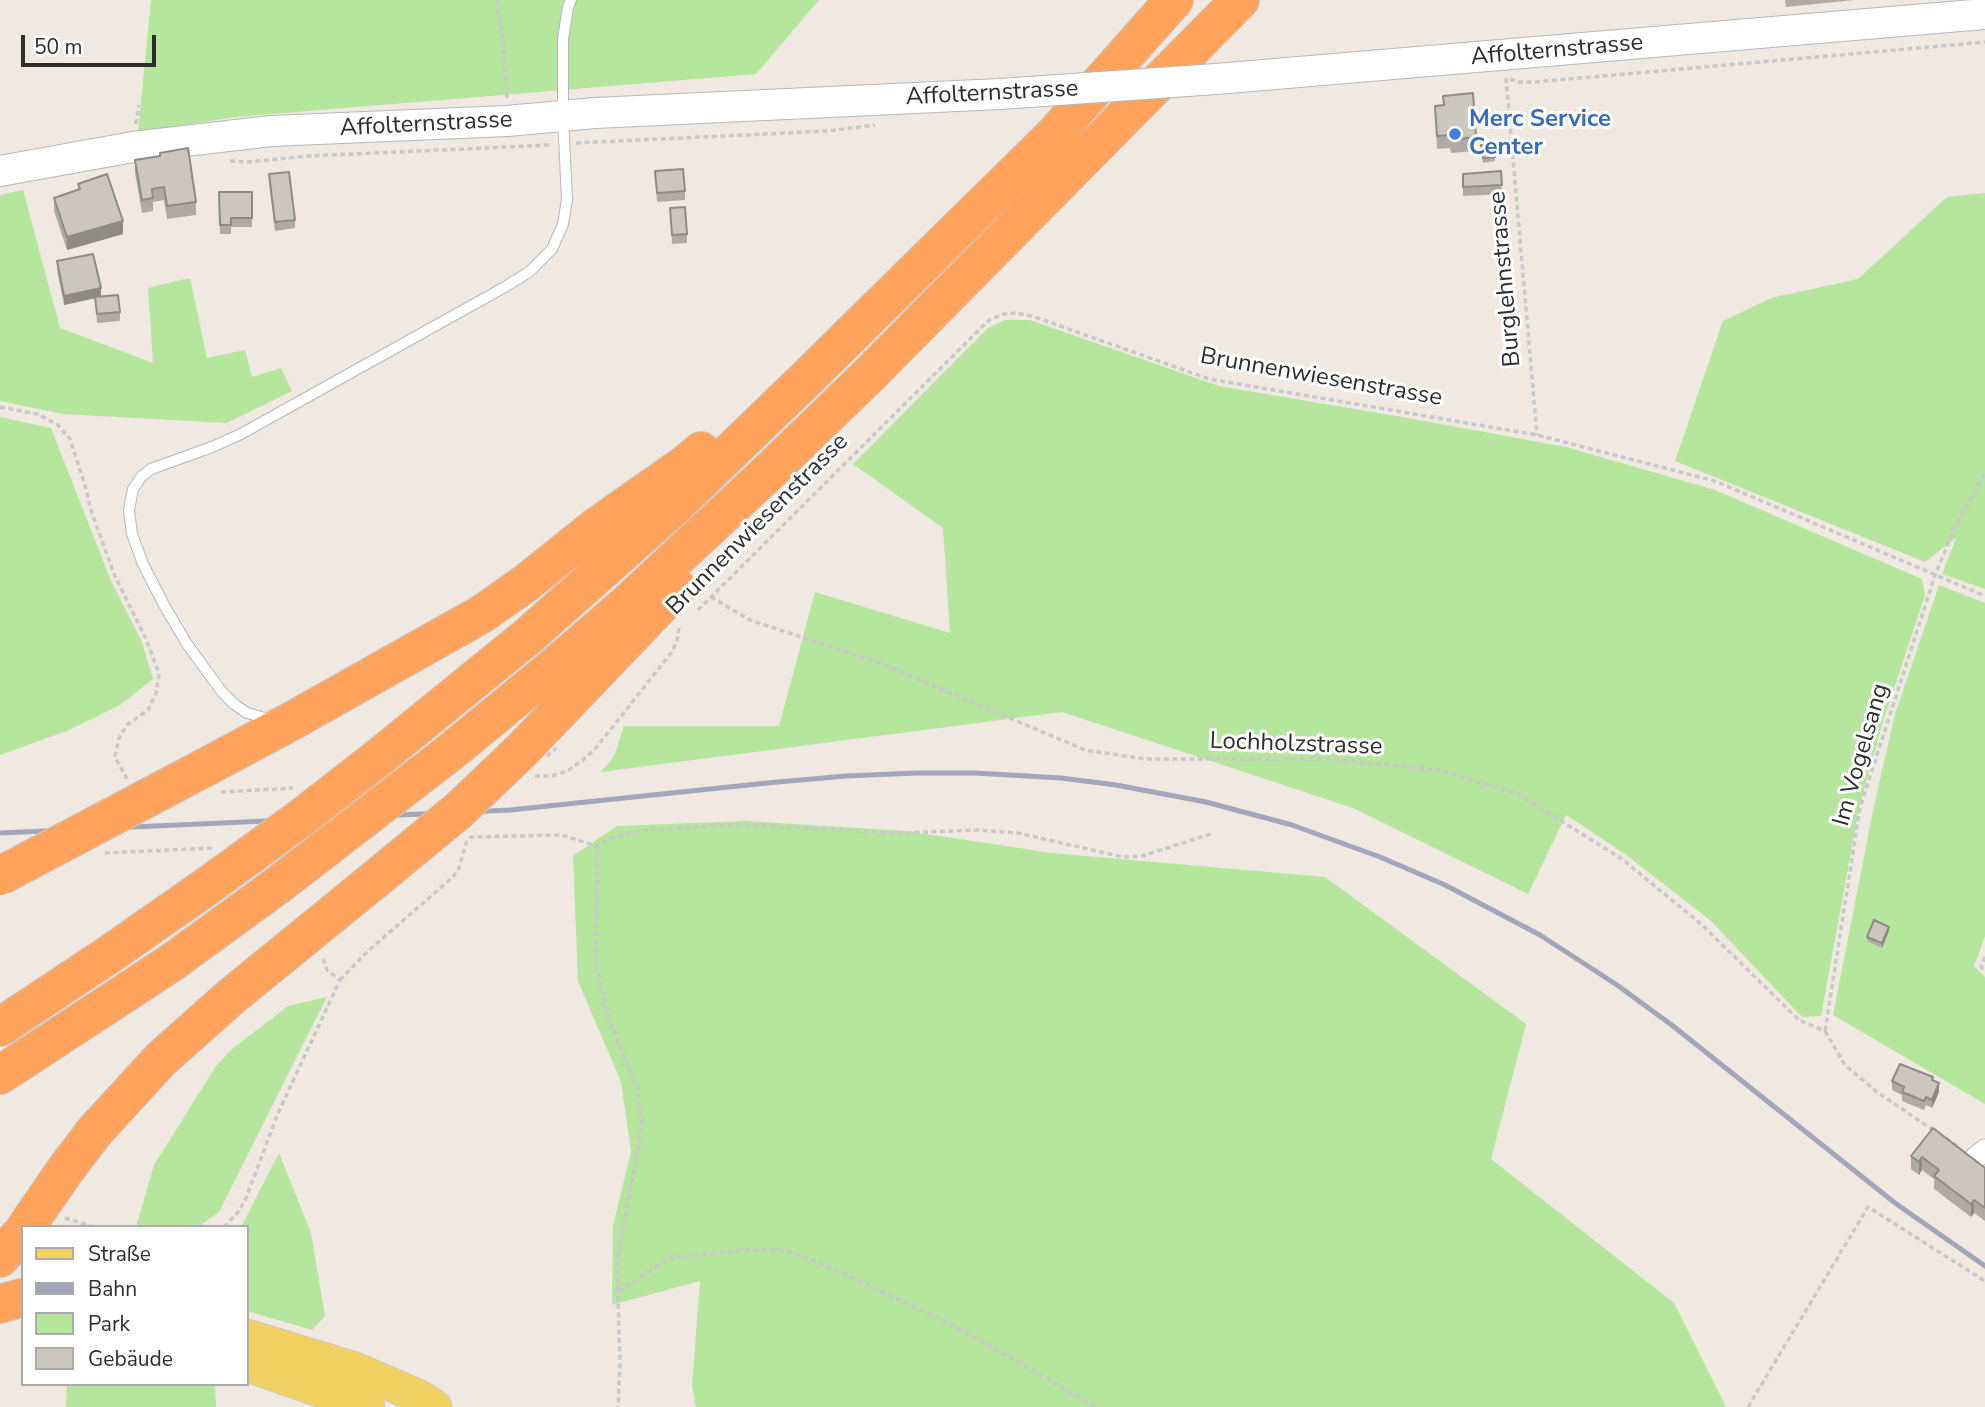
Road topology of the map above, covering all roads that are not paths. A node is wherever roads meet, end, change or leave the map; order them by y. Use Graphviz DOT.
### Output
graph roads {
  1 [pos="570,0"];
  2 [pos="1174,0"];
  3 [pos="1240,0"];
  4 [pos="1985,14"];
  5 [pos="564,131"];
  6 [pos="0,171"];
  7 [pos="894,292"];
  8 [pos="772,469"];
  9 [pos="290,722"];
  10 [pos="0,876"];
  11 [pos="0,1027"];
  12 [pos="0,1075"];
  13 [pos="27,1225"];
  14 [pos="21,1234"];
  15 [pos="0,1259"];
  16 [pos="13,1292"];
  17 [pos="248,1336"];
  18 [pos="248,1365"];
  19 [pos="368,1407"];
  20 [pos="435,1407"];
  1 -- 5 [label="lane"];
  2 -- 7 [label="highway"];
  3 -- 8 [label="highway"];
  4 -- 5 [label="street, Affolternstrasse, bridge"];
  5 -- 6 [label="street, Affolternstrasse"];
  5 -- 9 [label="lane"];
  7 -- 9 [label="highway"];
  7 -- 11 [label="highway, bridge"];
  8 -- 12 [label="highway, bridge"];
  8 -- 13 [label="highway, bridge"];
  9 -- 10 [label="highway, bridge"];
  14 -- 15 [label="highway"];
  15 -- 16 [label="main road"];
  17 -- 20 [label="main road"];
  18 -- 19 [label="main road"];
}
